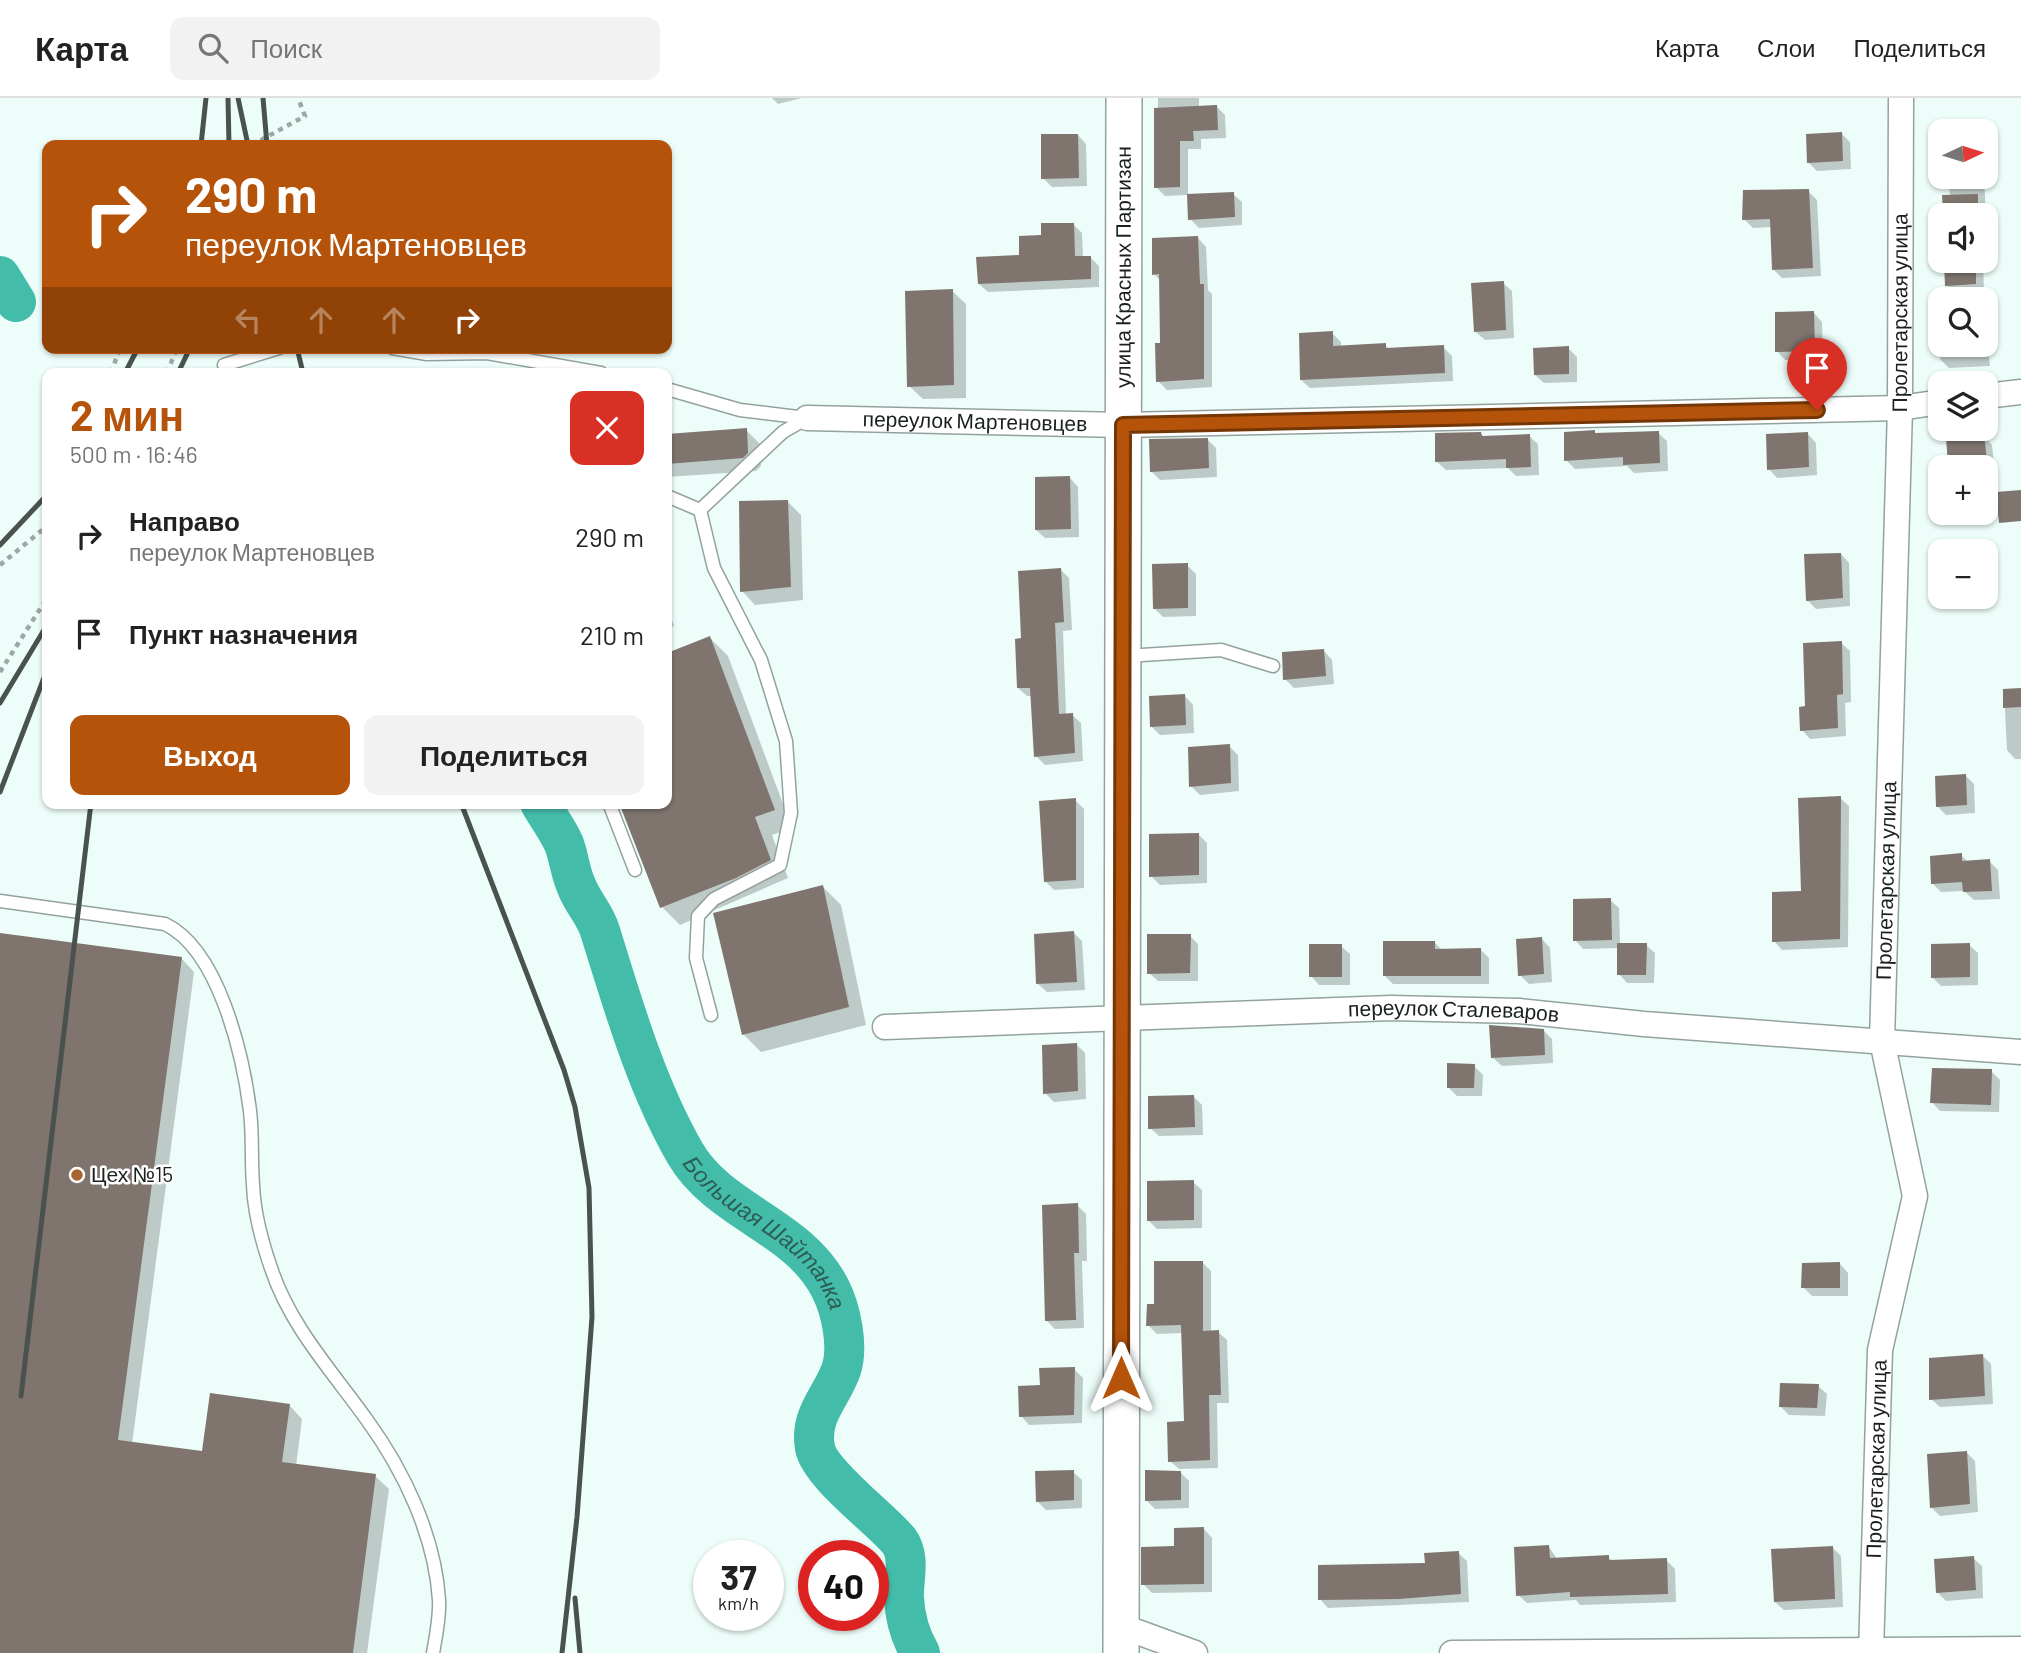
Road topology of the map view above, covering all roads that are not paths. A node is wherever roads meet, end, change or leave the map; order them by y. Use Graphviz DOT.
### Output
graph roads {
  1 [pos="1124,98"];
  2 [pos="1901,98"];
  3 [pos="260,354"];
  4 [pos="493,354"];
  5 [pos="224,365"];
  6 [pos="572,368"];
  7 [pos="672,390"];
  8 [pos="2021,392"];
  9 [pos="1998,395"];
  10 [pos="1928,404"];
  11 [pos="1900,408"];
  12 [pos="807,418"];
  13 [pos="1123,425"];
  14 [pos="672,498"];
  15 [pos="700,510"];
  16 [pos="1122,657"];
  17 [pos="1273,666"];
  18 [pos="611,809"];
  19 [pos="635,870"];
  20 [pos="0,901"];
  21 [pos="711,1015"];
  22 [pos="1121,1020"];
  23 [pos="885,1027"];
  24 [pos="1882,1041"];
  25 [pos="2021,1052"];
  26 [pos="1121,1639"];
  27 [pos="2021,1649"];
  28 [pos="1871,1651"];
  29 [pos="433,1653"];
  30 [pos="1195,1653"];
  31 [pos="1452,1653"];
  1 -- 13 [label="street, улица Красных Партизан"];
  2 -- 11 [label="street, Пролетарская улица"];
  3 -- 5 [label="lane"];
  4 -- 6 [label="lane"];
  7 -- 12 [label="lane"];
  8 -- 9 [label="street"];
  10 -- 11 [label="street, переулок Мартеновцев"];
  11 -- 13 [label="street, переулок Мартеновцев"];
  11 -- 24 [label="street, Пролетарская улица"];
  12 -- 13 [label="street, переулок Мартеновцев"];
  12 -- 15 [label="lane"];
  13 -- 16 [label="street, улица Красных Партизан"];
  14 -- 15 [label="lane"];
  15 -- 21 [label="lane"];
  16 -- 17 [label="lane"];
  16 -- 22 [label="street, улица Красных Партизан"];
  18 -- 19 [label="lane"];
  20 -- 29 [label="lane"];
  22 -- 23 [label="street, переулок Сталеваров"];
  22 -- 24 [label="street, переулок Сталеваров"];
  22 -- 26 [label="street, улица Красных Партизан"];
  24 -- 25 [label="street, переулок Сталеваров"];
  24 -- 28 [label="street, Пролетарская улица"];
  26 -- 30 [label="street"];
  27 -- 28 [label="street"];
  28 -- 31 [label="street"];
}
